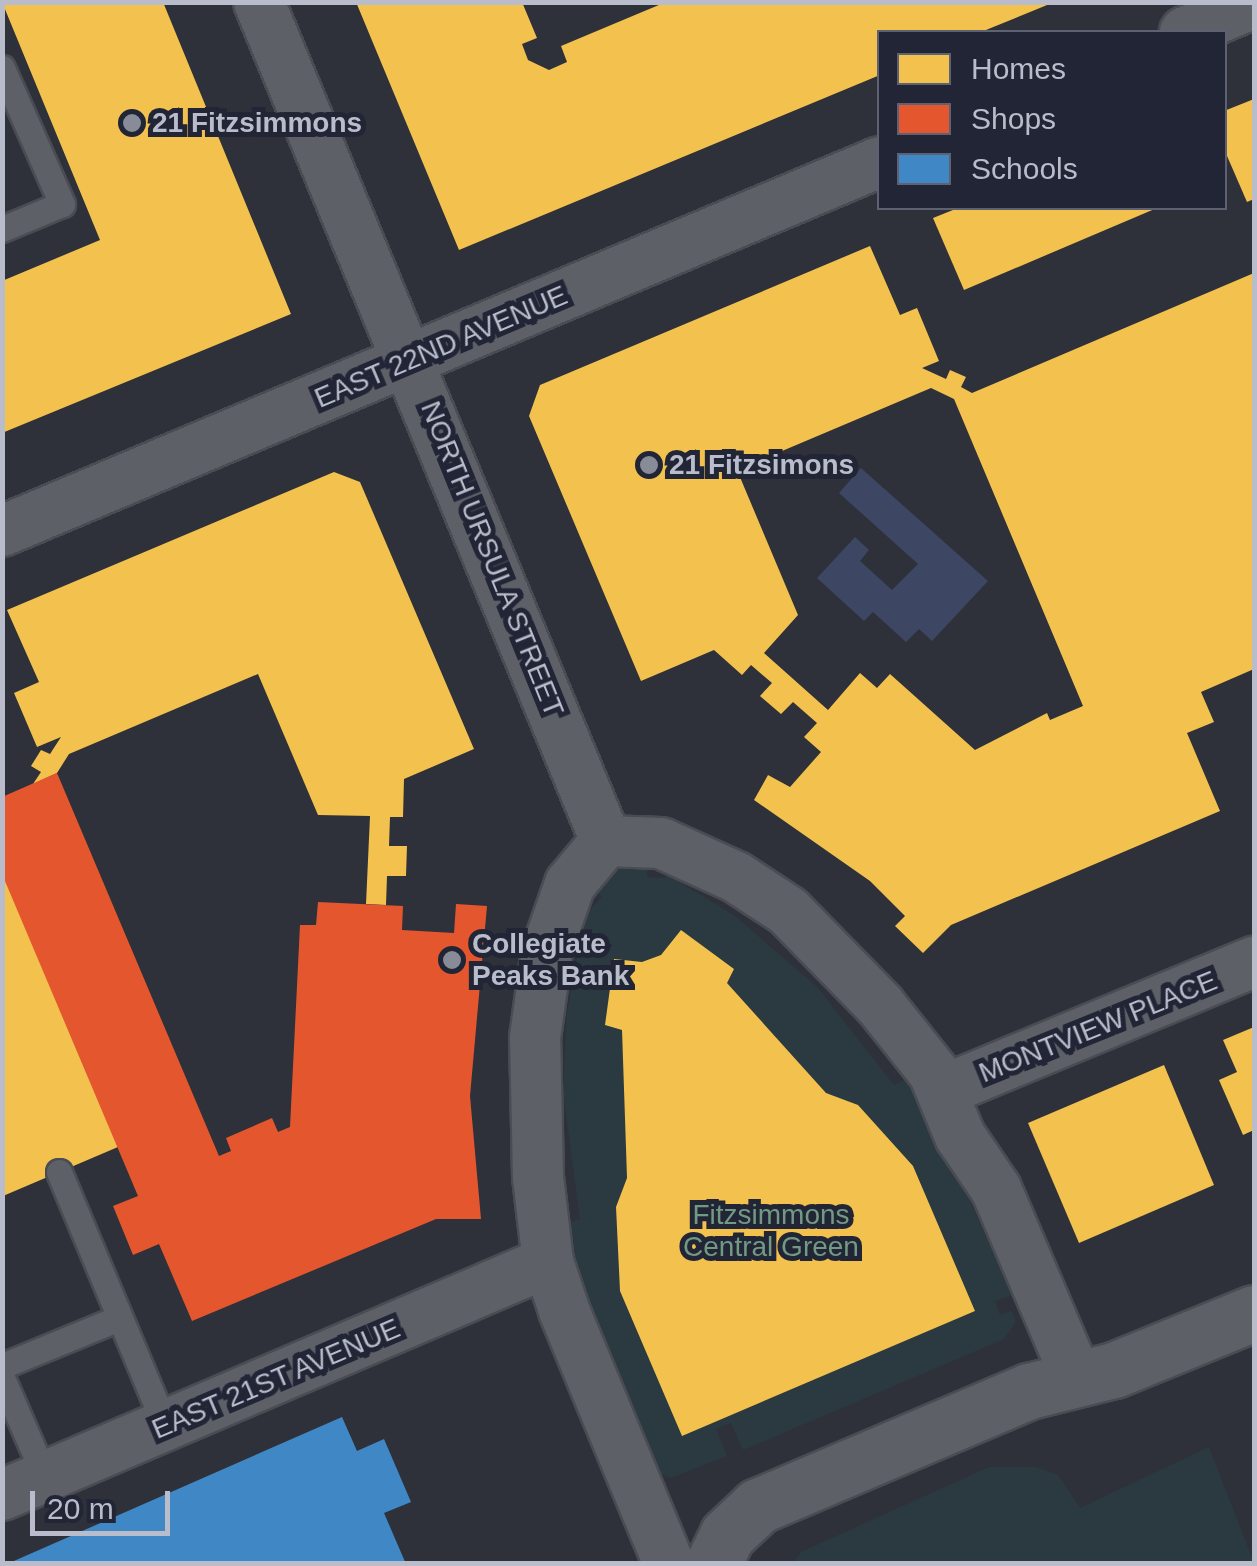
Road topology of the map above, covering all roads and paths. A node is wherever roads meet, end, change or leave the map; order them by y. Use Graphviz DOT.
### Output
graph roads {
  1 [pos="259,2"];
  2 [pos="1254,3"];
  3 [pos="1190,30"];
  4 [pos="2,68"];
  5 [pos="877,163"];
  6 [pos="2,228"];
  7 [pos="410,360"];
  8 [pos="2,531"];
  9 [pos="606,840"];
  10 [pos="1254,962"];
  11 [pos="942,1091"];
  12 [pos="58,1172"];
  13 [pos="548,1262"];
  14 [pos="1254,1314"];
  15 [pos="119,1318"];
  16 [pos="2,1366"];
  17 [pos="1076,1377"];
  18 [pos="2,1378"];
  19 [pos="165,1426"];
  20 [pos="24,1486"];
  21 [pos="670,1564"];
  22 [pos="713,1564"];
  1 -- 7 [label="street, NORTH URSULA STREET"];
  2 -- 3 [label="street"];
  4 -- 6 [label="lane"];
  5 -- 7 [label="street, EAST 22ND AVENUE"];
  7 -- 8 [label="street, EAST 22ND AVENUE"];
  7 -- 9 [label="street, NORTH URSULA STREET"];
  9 -- 11 [label="street"];
  9 -- 13 [label="street"];
  10 -- 11 [label="street, MONTVIEW PLACE"];
  11 -- 17 [label="street"];
  12 -- 15 [label="lane"];
  13 -- 19 [label="street, EAST 21ST AVENUE"];
  13 -- 21 [label="street"];
  14 -- 17 [label="street"];
  15 -- 16 [label="lane"];
  15 -- 19 [label="lane"];
  17 -- 22 [label="street"];
  18 -- 20 [label="lane"];
  19 -- 20 [label="street, EAST 21ST AVENUE"];
}
